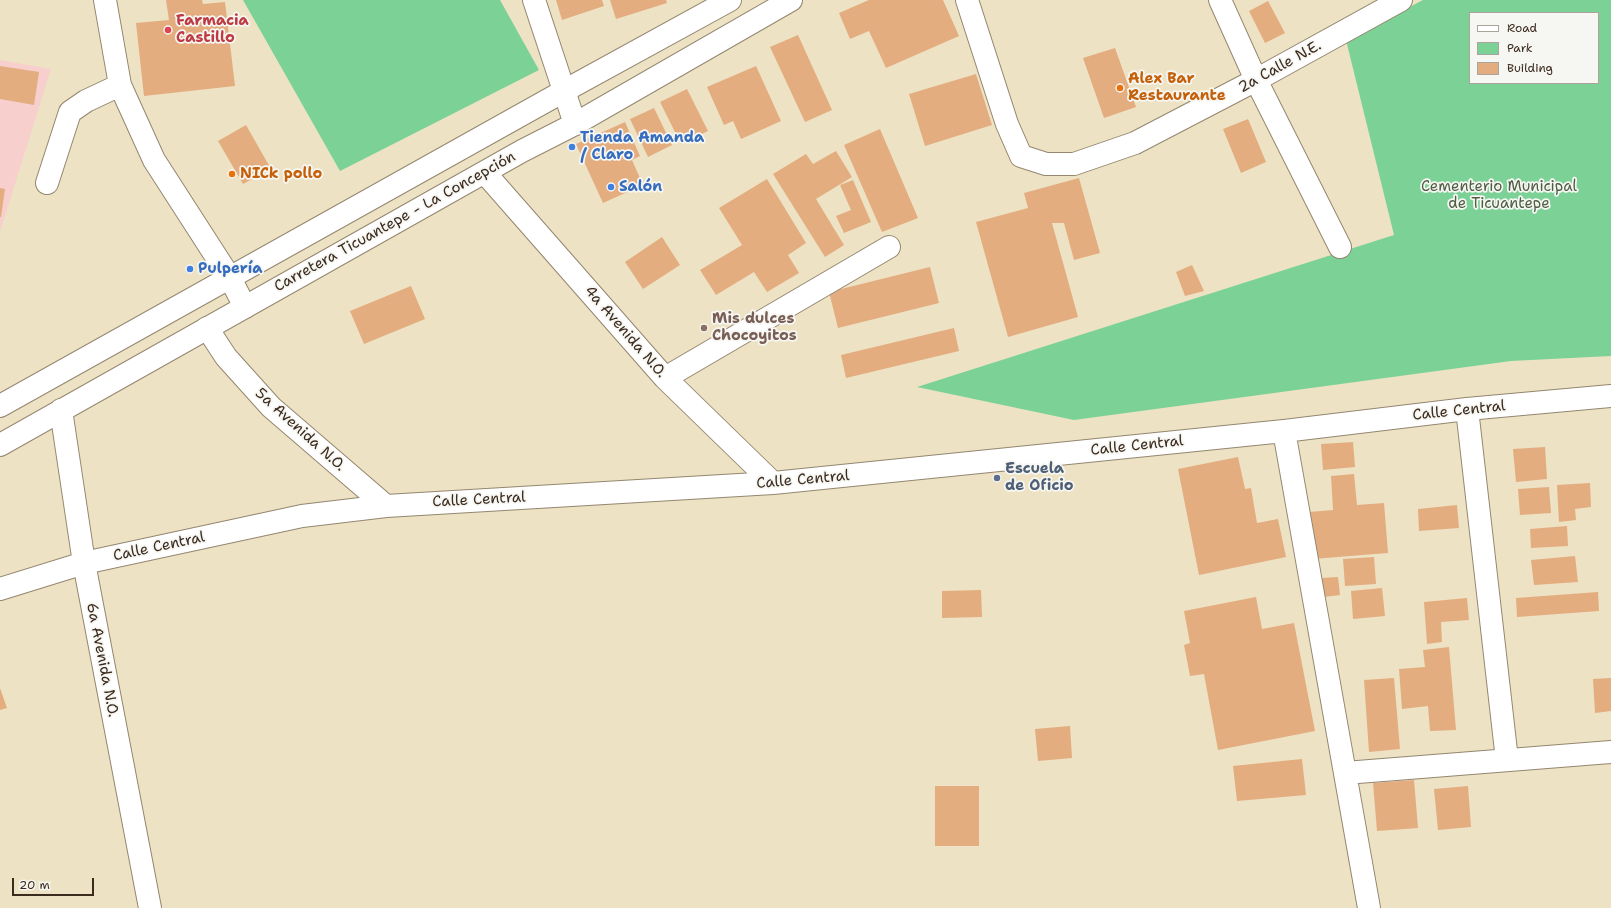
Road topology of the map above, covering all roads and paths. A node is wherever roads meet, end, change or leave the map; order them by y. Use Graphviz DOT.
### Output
graph roads {
  1 [pos="105,0"];
  2 [pos="534,0"];
  3 [pos="730,0"];
  4 [pos="791,0"];
  5 [pos="967,0"];
  6 [pos="1220,0"];
  7 [pos="1401,0"];
  8 [pos="1256,80"];
  9 [pos="120,85"];
  10 [pos="564,91"];
  11 [pos="575,124"];
  12 [pos="485,173"];
  13 [pos="47,183"];
  14 [pos="889,247"];
  15 [pos="1340,247"];
  16 [pos="230,278"];
  17 [pos="244,306"];
  18 [pos="207,328"];
  19 [pos="665,378"];
  20 [pos="1611,396"];
  21 [pos="0,406"];
  22 [pos="1467,409"];
  23 [pos="61,410"];
  24 [pos="1284,431"];
  25 [pos="0,445"];
  26 [pos="773,483"];
  27 [pos="386,506"];
  28 [pos="84,563"];
  29 [pos="0,589"];
  30 [pos="1611,752"];
  31 [pos="1506,760"];
  32 [pos="1345,773"];
  33 [pos="150,908"];
  34 [pos="1369,908"];
  1 -- 9 [label="street"];
  2 -- 10 [label="street"];
  3 -- 10 [label="street, Carretera Ticuantepe - La Concepción"];
  4 -- 11 [label="street, Carretera Ticuantepe - La Concepción"];
  5 -- 8 [label="street, 2a Calle N.E."];
  6 -- 8 [label="street"];
  7 -- 8 [label="street, 2a Calle N.E."];
  8 -- 15 [label="street"];
  9 -- 13 [label="street"];
  9 -- 16 [label="street"];
  10 -- 11 [label="street"];
  10 -- 16 [label="street, Carretera Ticuantepe - La Concepción"];
  11 -- 12 [label="street, Carretera Ticuantepe - La Concepción"];
  12 -- 17 [label="street, Carretera Ticuantepe - La Concepción"];
  12 -- 19 [label="street, 4a Avenida N.O."];
  14 -- 19 [label="street"];
  16 -- 17 [label="street"];
  16 -- 21 [label="street, Carretera Ticuantepe - La Concepción"];
  17 -- 18 [label="street, Carretera Ticuantepe - La Concepción"];
  18 -- 23 [label="street, Carretera Ticuantepe - La Concepción"];
  18 -- 27 [label="street, 5a Avenida N.O."];
  19 -- 26 [label="street, 4a Avenida N.O."];
  20 -- 22 [label="street, Calle Central"];
  22 -- 24 [label="street, Calle Central"];
  22 -- 31 [label="street"];
  23 -- 25 [label="street, Carretera Ticuantepe - La Concepción"];
  23 -- 28 [label="street, 6a Avenida N.O."];
  24 -- 26 [label="street, Calle Central"];
  24 -- 32 [label="street"];
  26 -- 27 [label="street, Calle Central"];
  27 -- 28 [label="street, Calle Central"];
  28 -- 29 [label="street, Calle Central"];
  28 -- 33 [label="street, 6a Avenida N.O."];
  30 -- 31 [label="street"];
  31 -- 32 [label="street"];
  32 -- 34 [label="street"];
}
